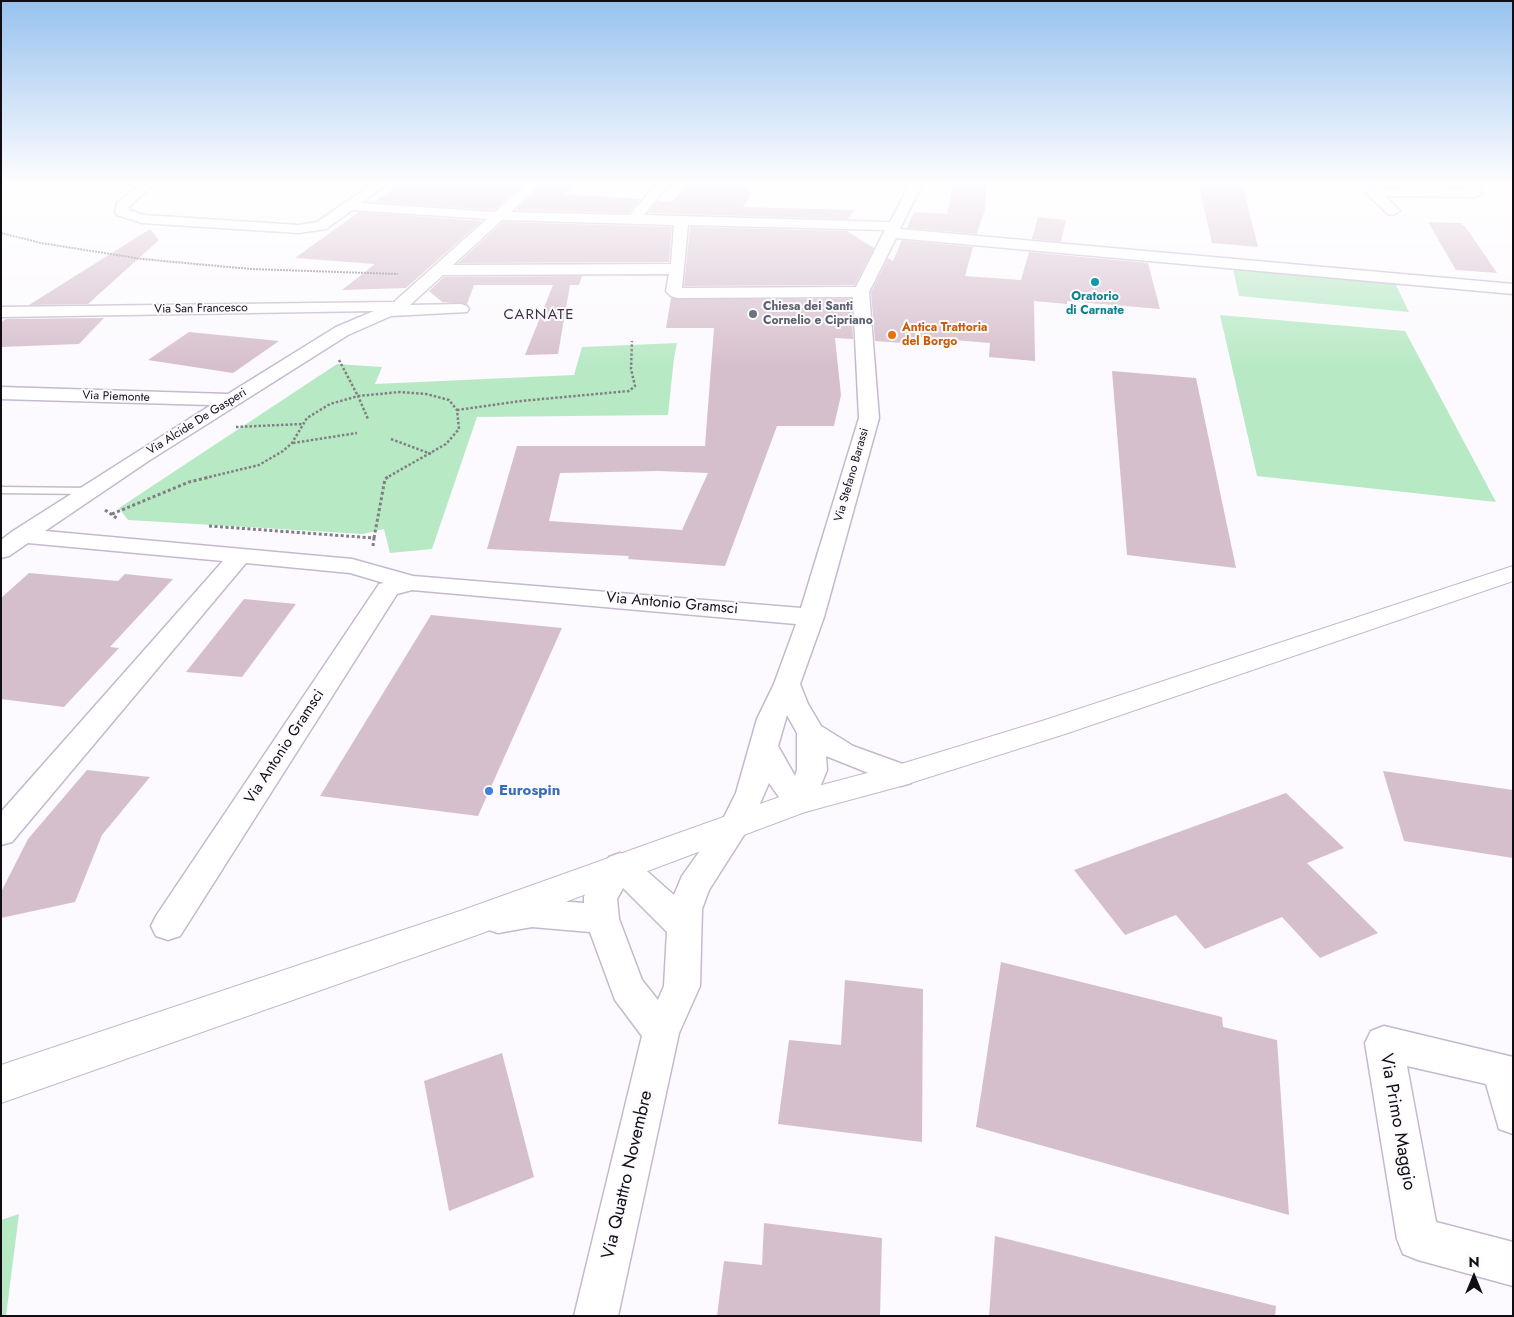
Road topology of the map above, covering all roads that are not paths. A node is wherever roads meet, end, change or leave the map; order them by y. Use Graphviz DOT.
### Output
graph roads {
  1 [pos="469,243"];
  2 [pos="680,243"];
  3 [pos="886,243"];
  4 [pos="1043,243"];
  5 [pos="678,269"];
  6 [pos="437,273"];
  7 [pos="1513,289"];
  8 [pos="861,292"];
  9 [pos="679,294"];
  10 [pos="662,305"];
  11 [pos="395,308"];
  12 [pos="461,308"];
  13 [pos="1,312"];
  14 [pos="1,393"];
  15 [pos="230,400"];
  16 [pos="1,490"];
  17 [pos="89,491"];
  18 [pos="21,536"];
  19 [pos="1,551"];
  20 [pos="240,556"];
  21 [pos="1513,573"];
  22 [pos="412,583"];
  23 [pos="811,616"];
  24 [pos="787,684"];
  25 [pos="811,733"];
  26 [pos="764,747"];
  27 [pos="901,775"];
  28 [pos="799,802"];
  29 [pos="736,824"];
  30 [pos="1,833"];
  31 [pos="620,866"];
  32 [pos="602,919"];
  33 [pos="465,924"];
  34 [pos="168,926"];
  35 [pos="683,926"];
  36 [pos="661,1033"];
  37 [pos="1,1084"];
  38 [pos="1513,1115"];
  39 [pos="1513,1264"];
  40 [pos="596,1316"];
  1 -- 6 [label="street"];
  2 -- 5 [label="street"];
  3 -- 8 [label="street"];
  4 -- 7 [label="street"];
  5 -- 6 [label="street"];
  5 -- 9 [label="street"];
  6 -- 11 [label="street"];
  8 -- 9 [label="street"];
  8 -- 23 [label="street, Via Stefano Barassi"];
  9 -- 10 [label="street"];
  11 -- 12 [label="street, Via San Francesco"];
  11 -- 13 [label="street, Via San Francesco"];
  11 -- 15 [label="street, Via Alcide De Gasperi"];
  14 -- 15 [label="street, Via Piemonte"];
  15 -- 17 [label="street, Via Alcide De Gasperi"];
  16 -- 17 [label="lane"];
  17 -- 18 [label="street, Via Alcide De Gasperi"];
  18 -- 19 [label="street, Via Alcide De Gasperi"];
  18 -- 20 [label="street, Via Antonio Gramsci"];
  20 -- 22 [label="street, Via Antonio Gramsci"];
  20 -- 30 [label="street"];
  21 -- 27 [label="main road"];
  22 -- 23 [label="street, Via Antonio Gramsci"];
  22 -- 34 [label="street, Via Antonio Gramsci"];
  23 -- 24 [label="street, Via Stefano Barassi"];
  24 -- 25 [label="street"];
  24 -- 26 [label="street, Via Stefano Barassi"];
  25 -- 27 [label="street"];
  25 -- 28 [label="street"];
  26 -- 28 [label="street"];
  26 -- 29 [label="street, Via Stefano Barassi"];
  27 -- 28 [label="main road"];
  28 -- 29 [label="main road"];
  29 -- 31 [label="main road"];
  29 -- 35 [label="street, Via Quattro Novembre"];
  31 -- 32 [label="street"];
  31 -- 33 [label="main road"];
  31 -- 35 [label="street"];
  32 -- 33 [label="street"];
  32 -- 36 [label="street"];
  33 -- 37 [label="main road"];
  35 -- 36 [label="street, Via Quattro Novembre"];
  36 -- 40 [label="street, Via Quattro Novembre"];
  38 -- 39 [label="street, Via Primo Maggio"];
}
